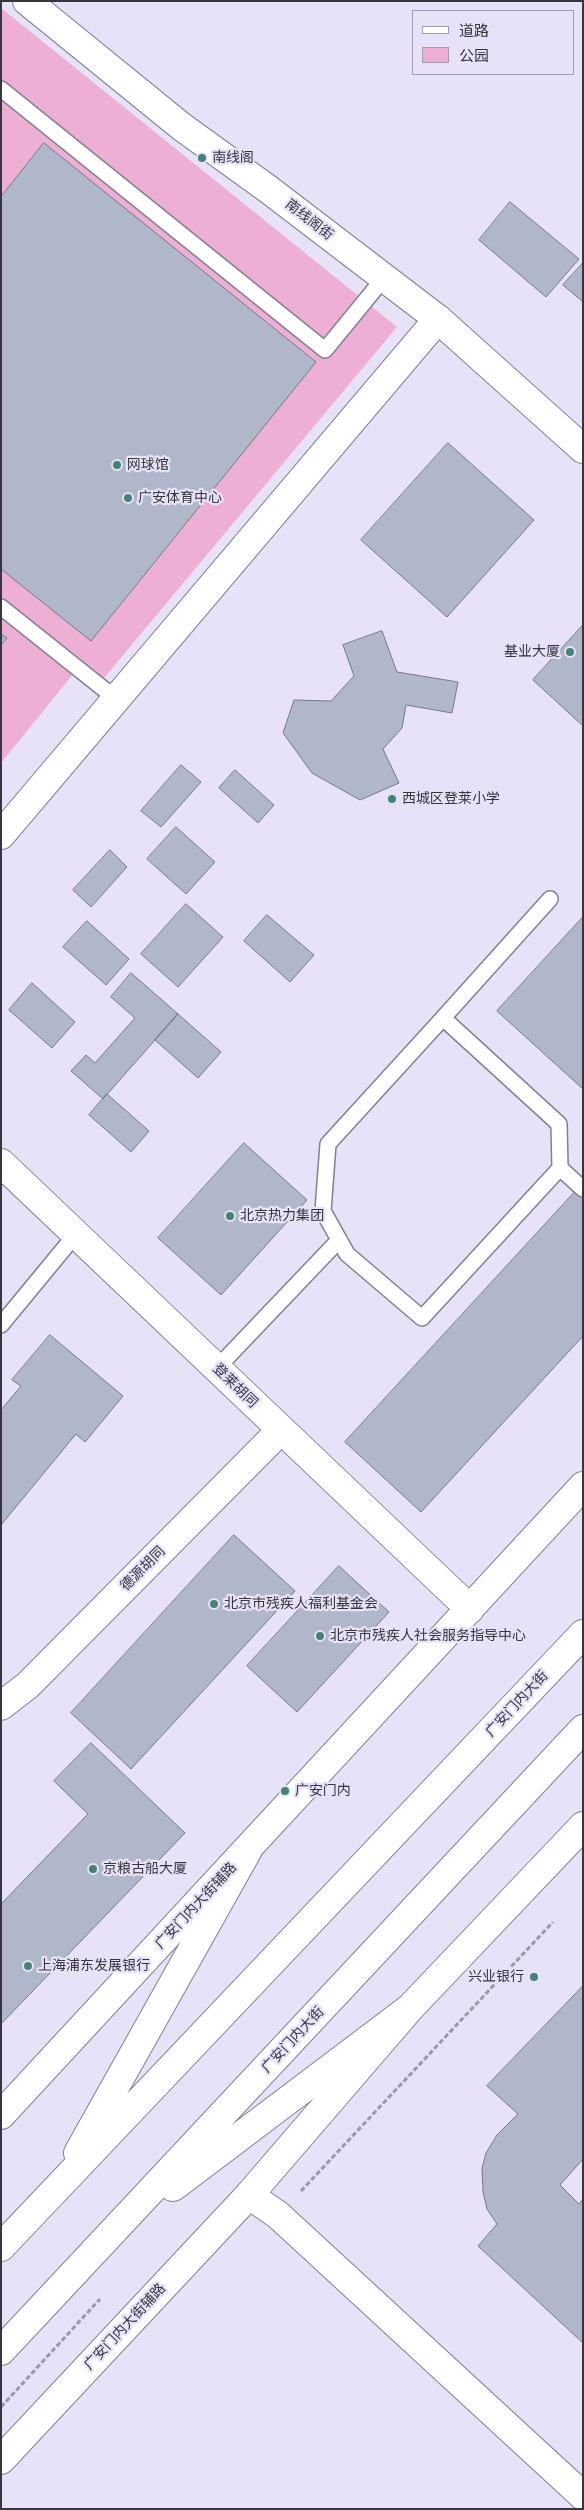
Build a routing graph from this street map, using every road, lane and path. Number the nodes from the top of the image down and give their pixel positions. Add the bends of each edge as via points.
1 (27, 1) edge
2 (1, 89) edge
3 (384, 278) junction
4 (438, 319) junction
5 (583, 449) edge
6 (1, 607) edge
7 (115, 698) junction
8 (1, 835) edge
9 (550, 899) dead end
10 (443, 1018) junction
11 (1, 1163) edge
12 (560, 1168) junction
13 (583, 1189) edge
14 (76, 1234) junction
15 (339, 1240) junction
16 (1, 1325) edge
17 (217, 1368) junction
18 (281, 1430) junction
19 (583, 1486) edge
20 (470, 1609) junction
21 (583, 1634) edge
22 (1, 1706) edge
23 (583, 1729) edge
24 (583, 1826) edge
25 (248, 1850) junction
26 (553, 1922) dead end
27 (410, 2008) junction
28 (1, 2115) edge
29 (368, 2120) dead end
30 (58, 2190) junction
31 (249, 2194) junction
32 (112, 2234) junction
33 (7, 2238) edge
34 (100, 2298) dead end
35 (1, 2351) edge
36 (1, 2407) edge
37 (1, 2460) edge
38 (583, 2496) edge

1 - 3 street, 南线阁街 via 182,127
2 - 3 lane via 325,350
3 - 4 street, 南线阁街
4 - 5 street, 南线阁街
4 - 7 street
6 - 7 lane
7 - 8 street
9 - 10 lane
10 - 12 lane via 559,1124
10 - 15 lane via 328,1144 323,1211
11 - 14 street, 登莱胡同
12 - 13 lane
12 - 15 lane via 422,1318 347,1254
14 - 16 lane
14 - 17 street, 登莱胡同
15 - 17 lane
17 - 18 street, 登莱胡同
18 - 20 street, 登莱胡同
18 - 22 street, 德源胡同 via 28,1685
19 - 20 street
20 - 25 street
21 - 30 street, 广安门内大街
23 - 32 street, 广安门内大街
24 - 27 street
25 - 28 street, 广安门内大街辅路
25 - 30 street
26 - 29 path
27 - 31 street
27 - 32 street
30 - 33 street, 广安门内大街
31 - 37 street, 广安门内大街辅路
31 - 38 street via 278,2215
32 - 35 street, 广安门内大街
34 - 36 path

